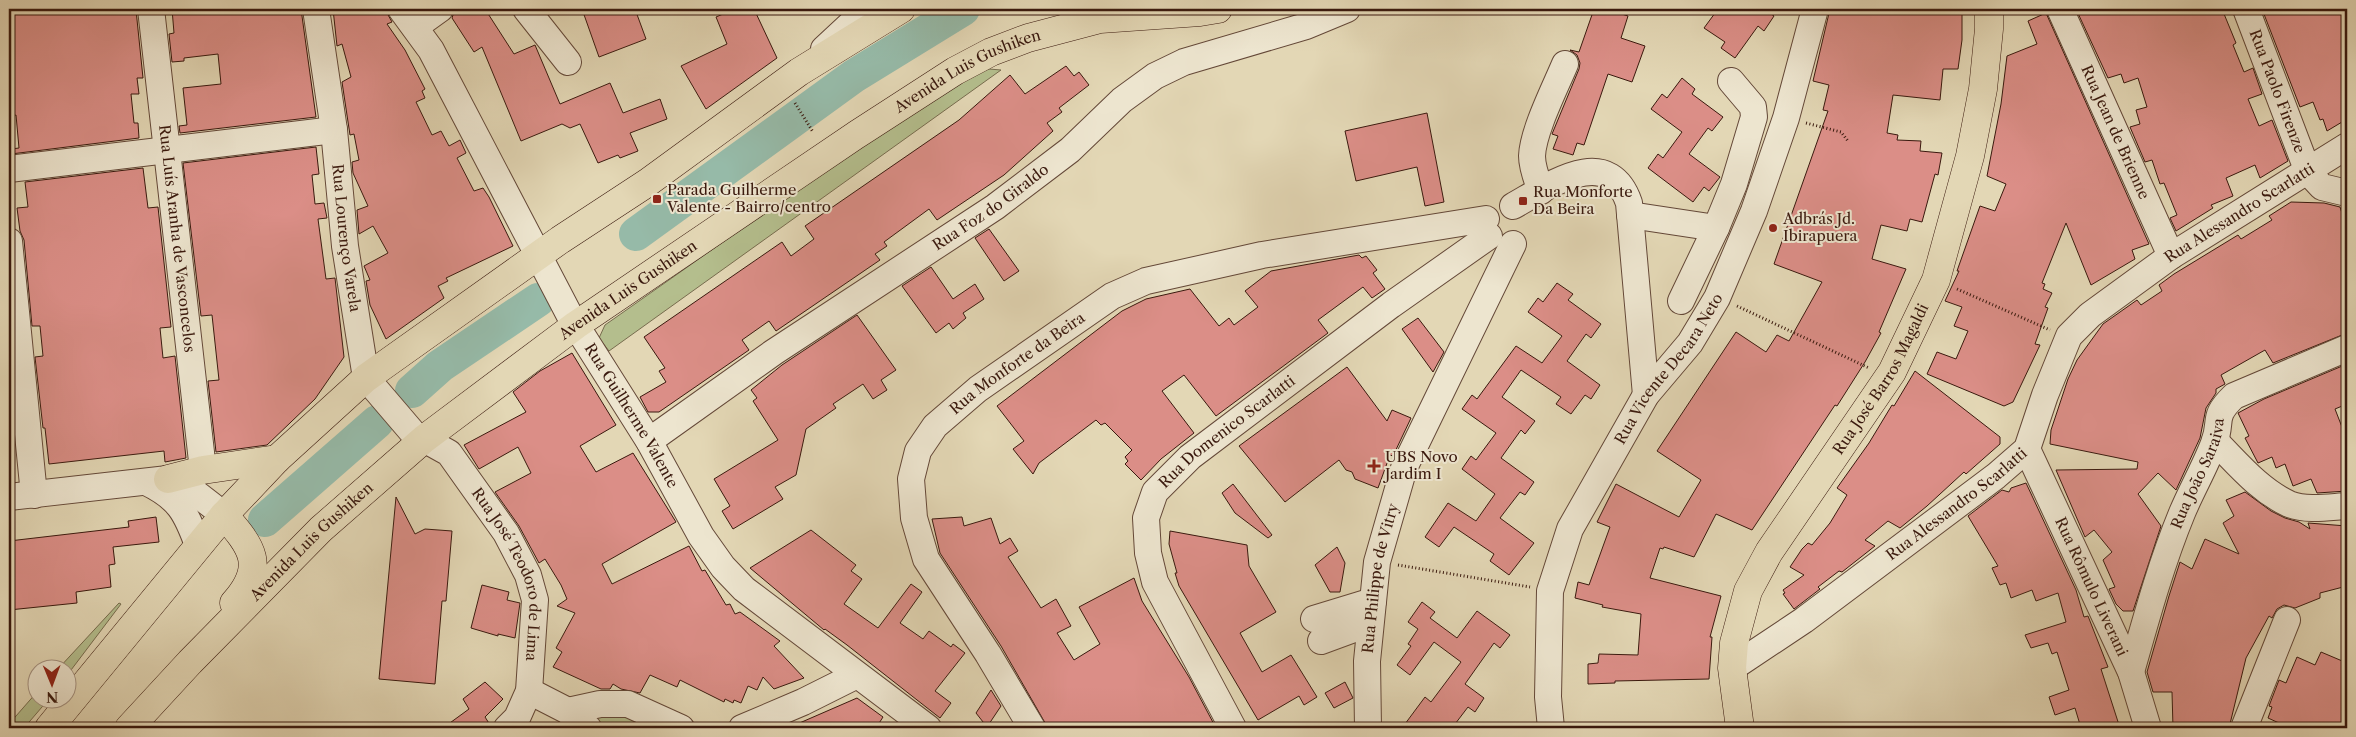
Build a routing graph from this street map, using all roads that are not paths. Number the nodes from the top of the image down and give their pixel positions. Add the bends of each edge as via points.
1 (151, 9) edge
2 (440, 9) edge
3 (526, 9) edge
4 (867, 9) edge
5 (901, 9) edge
6 (1218, 9) edge
7 (1347, 9) edge
8 (1815, 9) edge
9 (1989, 9) edge
10 (2060, 9) edge
11 (2246, 9) edge
12 (317, 10) edge
13 (408, 18) edge
14 (568, 62) dead end
15 (1565, 64) dead end
16 (799, 72) junction
17 (1731, 81) dead end
18 (334, 130) junction
19 (2347, 146) edge
20 (167, 150) junction
21 (9, 169) edge
22 (2308, 172) junction
23 (1565, 177) junction
24 (1541, 191) junction
25 (2347, 193) edge
26 (1519, 212) junction
27 (1630, 215) junction
28 (1716, 228) junction
29 (1492, 231) junction
30 (9, 241) edge
31 (538, 256) junction
32 (2171, 256) junction
33 (1681, 301) dead end
34 (576, 325) junction
35 (2347, 348) edge
36 (366, 378) junction
37 (1646, 395) junction
38 (424, 439) junction
39 (649, 441) junction
40 (2215, 441) junction
41 (2027, 449) junction
42 (277, 459) junction
43 (203, 470) junction
44 (157, 480) junction
45 (34, 495) junction
46 (9, 497) edge
47 (2347, 506) edge
48 (224, 515) junction
49 (198, 545) junction
50 (1372, 612) junction
51 (2287, 620) dead end
52 (1318, 630) dead end
53 (190, 662) junction
54 (1732, 668) junction
55 (2131, 672) junction
56 (857, 675) junction
57 (530, 690) junction
58 (568, 711) junction
59 (49, 728) edge
60 (129, 728) edge
61 (507, 728) edge
62 (588, 728) edge
63 (680, 728) edge
64 (742, 728) edge
65 (928, 728) edge
66 (1032, 728) edge
67 (1233, 728) edge
68 (1368, 728) edge
69 (1551, 728) edge
70 (1740, 728) edge
71 (2148, 728) edge
72 (2244, 728) edge

1 - 20 street, Rua Luís Aranha de Vasconcelos
2 - 13 street
3 - 14 street
4 - 16 street
5 - 16 main road
6 - 34 main road, Avenida Luis Gushiken via 1100,19 991,52 955,71 856,135
7 - 39 street, Rua Foz do Giraldo via 1306,26 1184,62 1155,76 1122,100 1070,150 996,207 774,352
8 - 37 street, Rua Vicente Decara Neto via 1786,118 1754,211 1717,298 1690,343
9 - 54 main road, Rua José Barros Magaldi via 1983,89 1970,156 1936,280 1892,372 1770,552 1748,592 1734,644
10 - 32 street, Rua Jean de Brienne
11 - 22 street, Rua Paolo Firenze
12 - 18 street, Rua Lourenço Varela
13 - 31 street, Rua Guilherme Valente via 432,50
15 - 24 street via 1534,141 1533,169
16 - 31 main road via 636,191
17 - 28 street via 1753,107 1754,116 1734,184
18 - 20 street
18 - 36 street, Rua Lourenço Varela via 345,246
19 - 22 street, Rua Alessandro Scarlatti
20 - 21 street
20 - 43 street, Rua Luís Aranha de Vasconcelos
22 - 25 street via 2322,186
22 - 32 street, Rua Alessandro Scarlatti
23 - 24 street
23 - 26 street
23 - 27 street via 1598,172 1614,179 1624,188 1630,203
24 - 26 street
26 - 29 street via 1502,205 1492,209
26 - 29 street via 1526,229 1521,238
27 - 28 street
27 - 37 street
28 - 33 street
29 - 50 street, Rua Philippe de Vitry via 1404,468 1377,562
29 - 66 street, Rua Monforte da Beira via 1430,228 1262,255 1146,281 1112,296 978,388 935,426 918,451 911,479 914,518 926,559
29 - 67 street, Rua Domenico Scarlatti via 1190,457 1155,492 1146,518 1148,553 1155,582
30 - 45 street
31 - 34 street, Rua Guilherme Valente
31 - 36 main road
32 - 41 street, Rua Alessandro Scarlatti via 2090,315 2069,336
34 - 38 main road, Avenida Luis Gushiken
34 - 39 street, Rua Guilherme Valente
35 - 40 street, Rua João Saraiva via 2234,396 2223,406 2217,419
36 - 38 street via 413,433
36 - 42 main road
37 - 69 street, Rua Vicente Decara Neto via 1570,528 1550,590 1548,697
38 - 53 main road, Avenida Luis Gushiken via 321,529
38 - 57 street, Rua José Teodoro de Lima via 449,453 506,533 528,575 535,600
39 - 56 street, Rua Guilherme Valente via 723,567 744,589
40 - 47 street via 2257,483 2290,504 2314,508
40 - 55 street, Rua João Saraiva via 2182,512 2162,566
41 - 54 street, Rua Alessandro Scarlatti via 1996,476 1804,620
41 - 55 street, Rua Rômulo Liverani
42 - 43 main road
42 - 48 main road
43 - 44 main road
44 - 45 street
44 - 48 street via 184,484
44 - 49 street via 187,515
45 - 46 street
48 - 49 main road
48 - 53 main road via 249,545 254,568 240,596 200,643
49 - 59 main road
50 - 52 street
50 - 68 street, Rua Philippe de Vitry via 1366,661
51 - 72 street
53 - 60 main road, Avenida Luis Gushiken
54 - 70 main road, Rua José Barros Magaldi
55 - 71 street, Rua Rômulo Liverani
56 - 64 street
56 - 65 street, Rua Guilherme Valente
57 - 58 street
57 - 61 street, Rua José Teodoro de Lima via 517,718
58 - 62 street
58 - 63 street via 600,704 628,704

